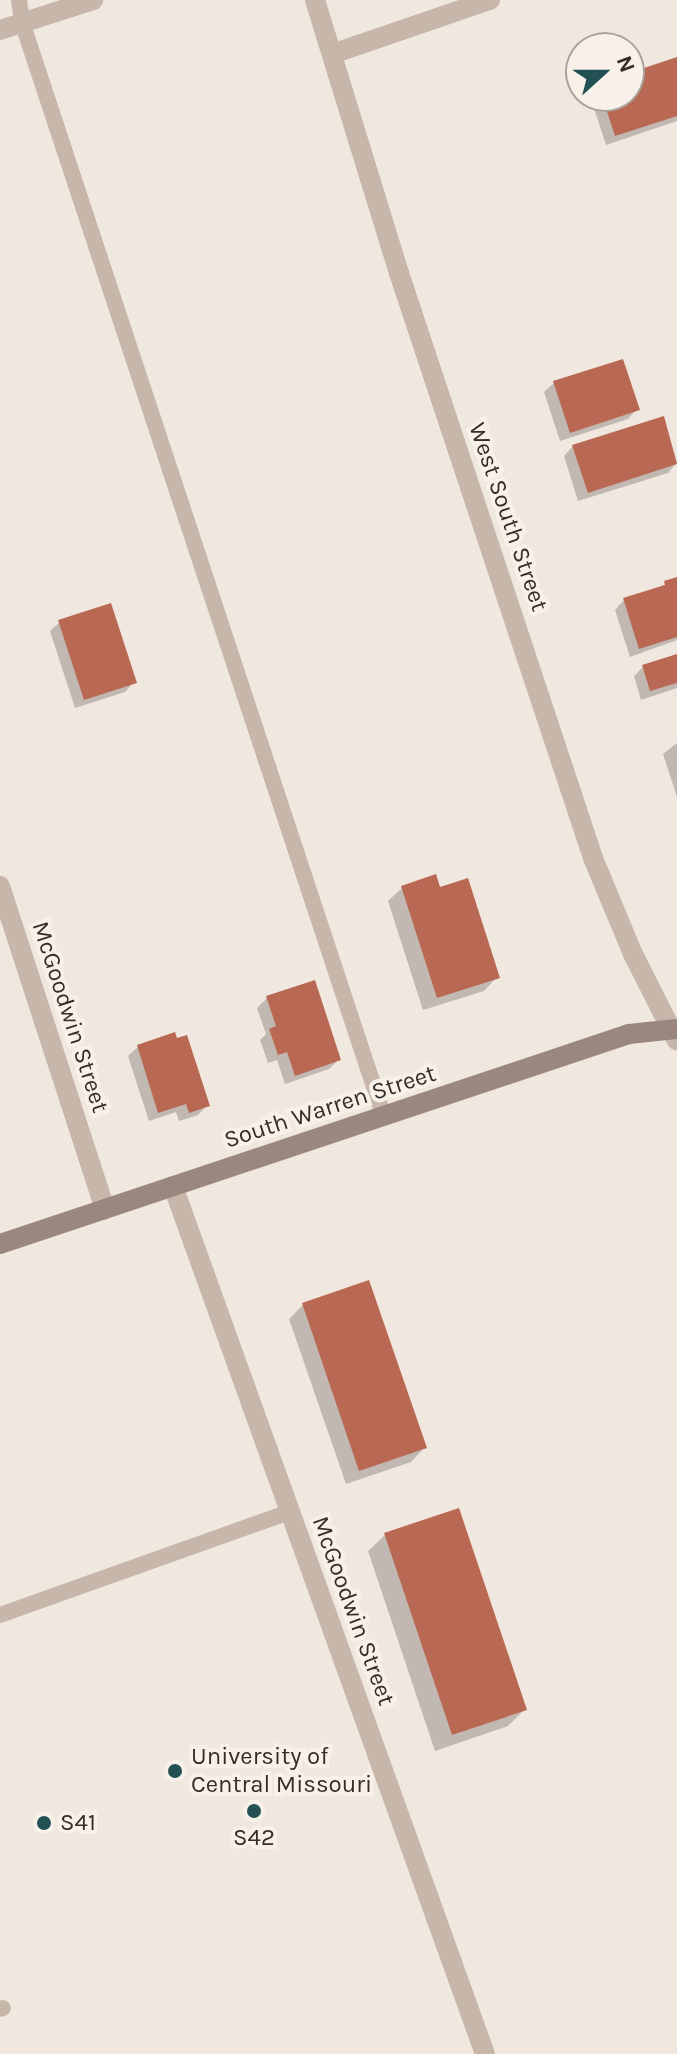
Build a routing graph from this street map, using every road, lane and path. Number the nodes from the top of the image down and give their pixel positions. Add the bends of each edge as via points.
1 (19, 0) edge
2 (93, 0) edge
3 (315, 0) edge
4 (490, 0) edge
5 (22, 22) junction
6 (0, 30) edge
7 (332, 54) junction
8 (0, 886) edge
9 (675, 1033) edge
10 (384, 1117) junction
11 (173, 1186) junction
12 (105, 1209) junction
13 (0, 1244) edge
14 (289, 1512) junction
15 (0, 1615) edge
16 (485, 2054) edge

1 - 5 lane
2 - 5 street
3 - 7 street, West South Street
4 - 7 street
5 - 6 street
5 - 10 lane
7 - 9 street, West South Street via 593,858 633,954
8 - 12 street, McGoodwin Street
9 - 10 street, South Warren Street via 629,1034
10 - 11 street, South Warren Street
11 - 12 street, South Warren Street
11 - 14 street, McGoodwin Street
12 - 13 street, South Warren Street
14 - 15 lane
14 - 16 street, McGoodwin Street

